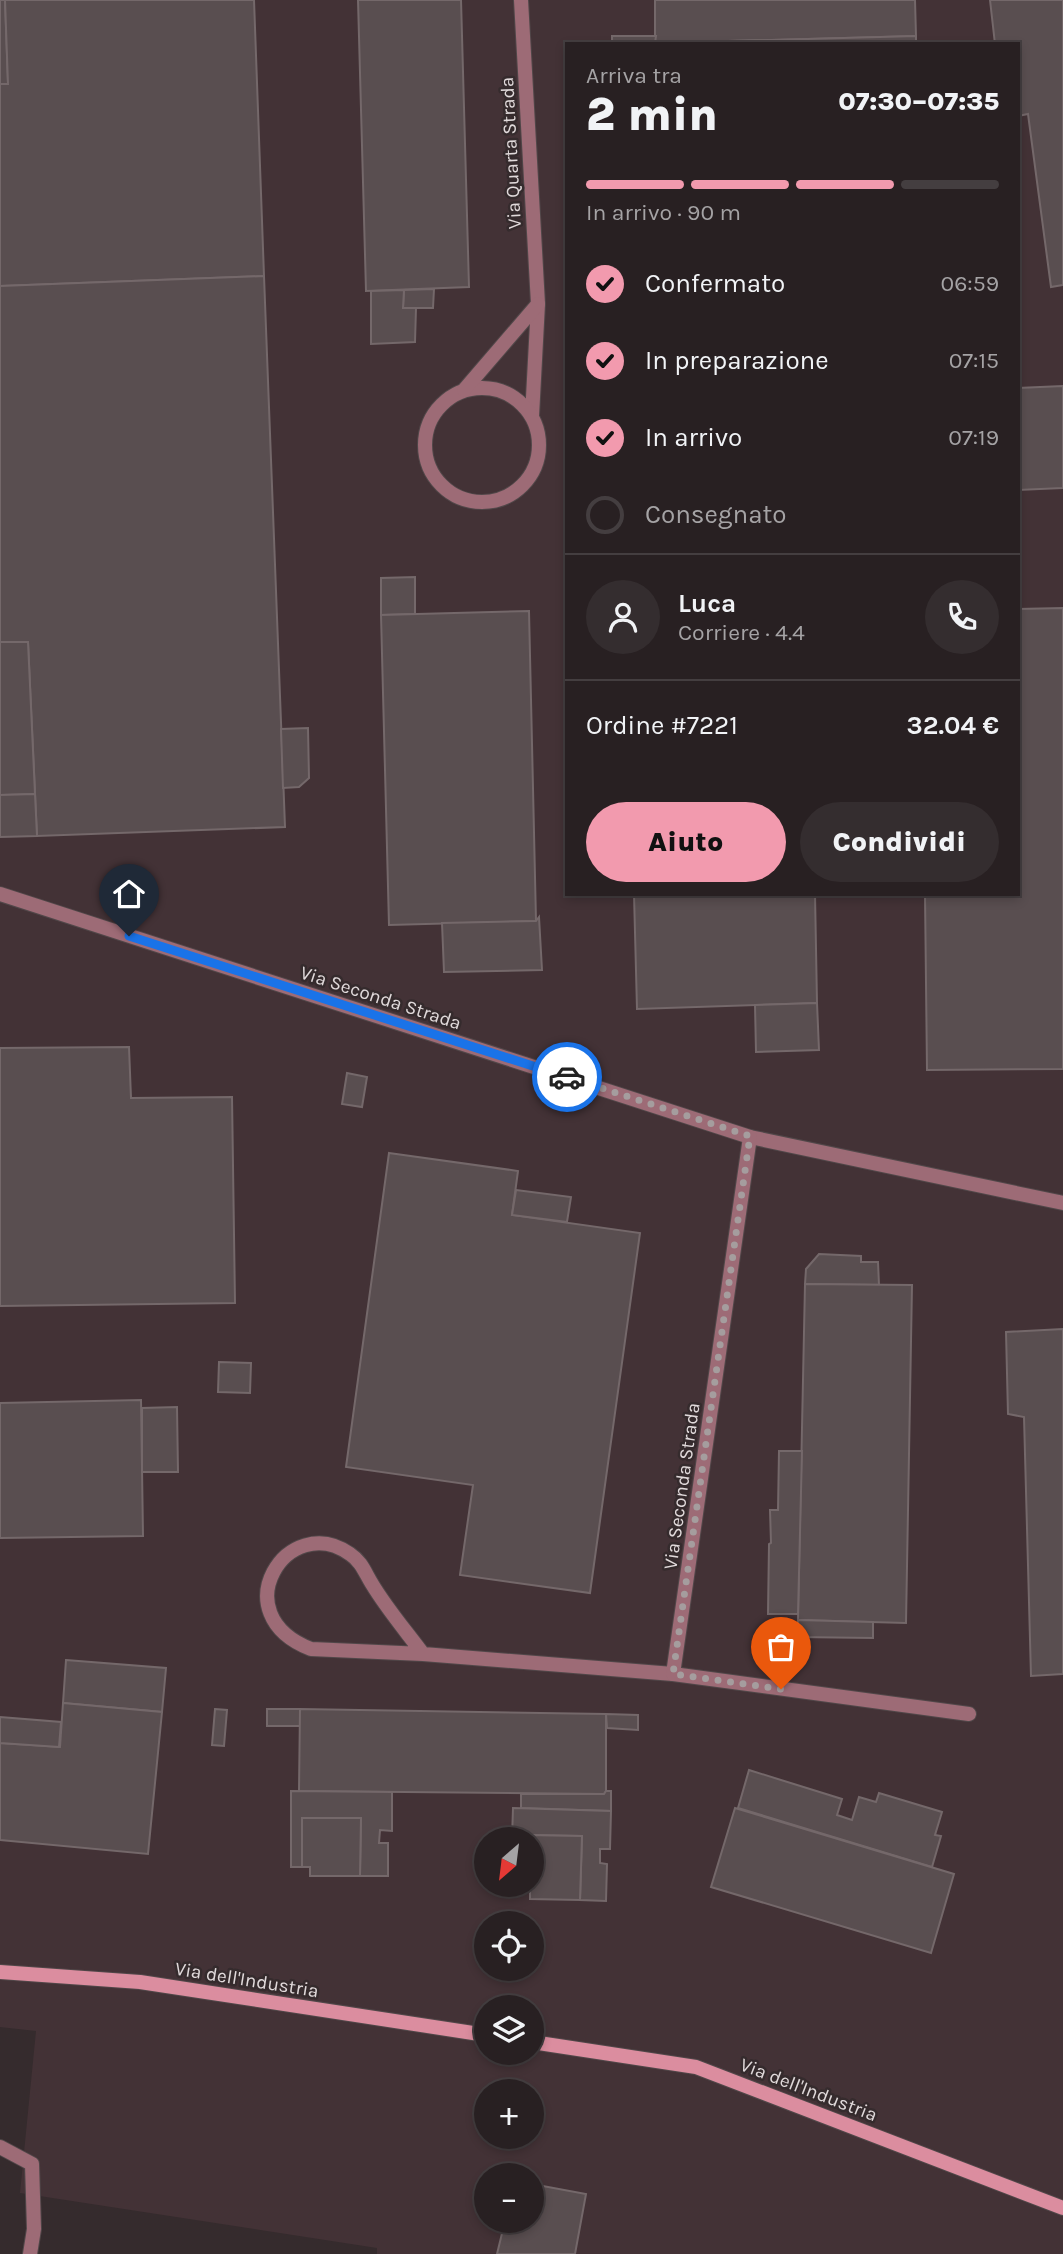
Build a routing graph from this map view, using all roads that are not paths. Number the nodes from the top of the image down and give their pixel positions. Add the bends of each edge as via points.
1 (521, 0) edge
2 (538, 304) junction
3 (464, 390) junction
4 (532, 416) junction
5 (0, 894) edge
6 (750, 1136) junction
7 (1063, 1203) edge
8 (423, 1654) junction
9 (673, 1674) junction
10 (969, 1714) dead end
11 (0, 1972) edge
12 (474, 2033) edge
13 (544, 2044) edge
14 (0, 2147) edge
15 (1063, 2208) edge
16 (30, 2254) edge

1 - 2 street, Via Quarta Strada
2 - 3 street, Via Quarta Strada
2 - 4 street, Via Quarta Strada
3 - 4 street via 484,387 503,391
3 - 4 street, Via Quarta Strada via 447,398 433,413 425,432 430,470 457,496 474,502 492,501 524,484 539,451
5 - 6 street, Via Seconda Strada
6 - 7 street, Via Seconda Strada
6 - 9 street, Via Seconda Strada
8 - 8 street via 364,1568 339,1547 322,1544 290,1552 269,1580 270,1615 294,1642 311,1648
8 - 9 street
9 - 10 street
11 - 12 main road, Via dell'Industria via 140,1982
13 - 15 main road, Via dell'Industria via 696,2067
14 - 16 street via 32,2164

